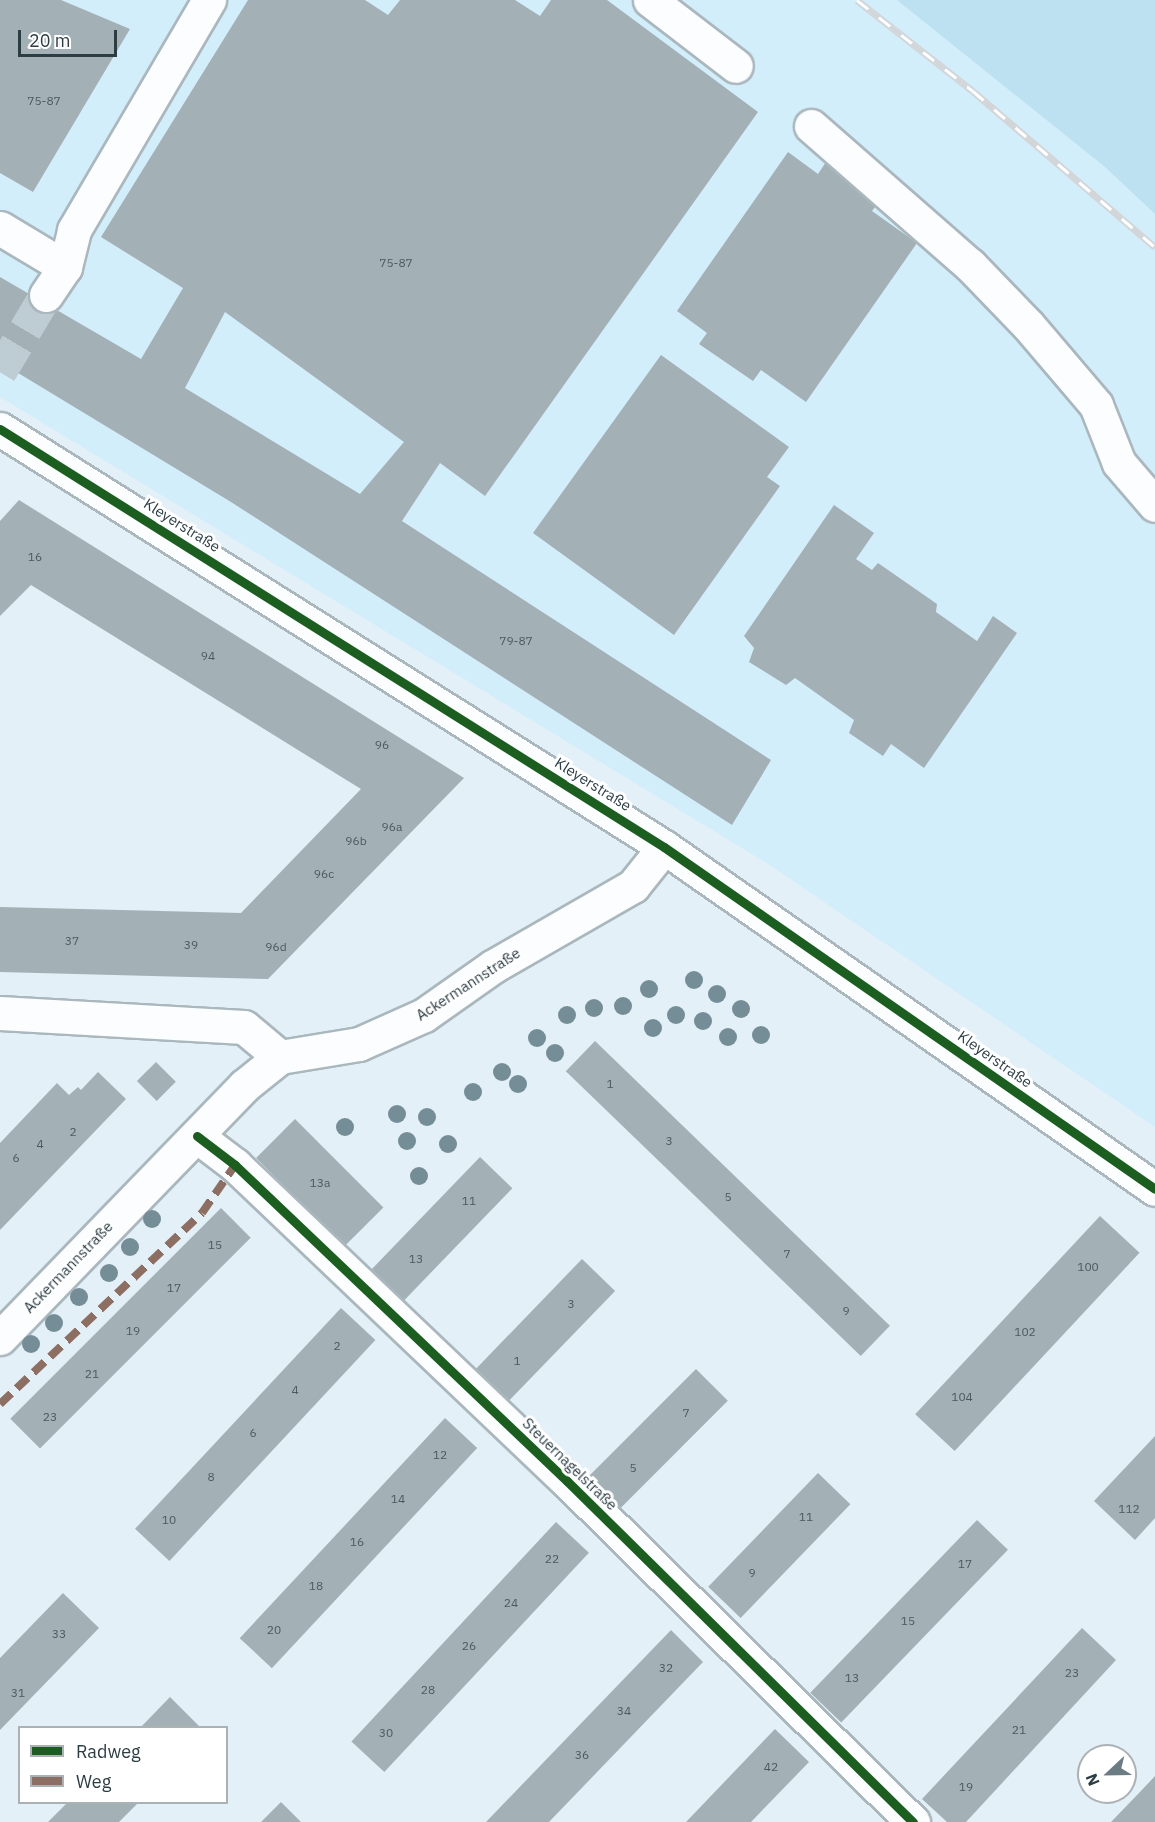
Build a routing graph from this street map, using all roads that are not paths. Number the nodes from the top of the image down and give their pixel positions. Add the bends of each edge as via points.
1 (209, 0) edge
2 (650, 0) edge
3 (736, 66) dead end
4 (811, 126) dead end
5 (0, 228) edge
6 (65, 267) junction
7 (46, 295) tunnel mouth
8 (0, 429) edge
9 (1155, 505) edge
10 (664, 847) junction
11 (0, 1013) edge
12 (280, 1056) junction
13 (197, 1136) junction
14 (1155, 1189) edge
15 (0, 1338) edge
16 (913, 1822) edge

1 - 6 street via 74,230
2 - 3 street
4 - 9 street via 970,265 1028,325 1096,405 1119,463
5 - 6 street
6 - 7 street
8 - 10 street, Kleyerstraße
10 - 12 street, Ackermannstraße via 633,886 492,967 424,1015 359,1044
10 - 14 street, Kleyerstraße
11 - 12 street via 244,1027
12 - 13 street, Ackermannstraße via 244,1086
13 - 15 street, Ackermannstraße
13 - 16 street, Steuernagelstraße via 235,1165 567,1481

